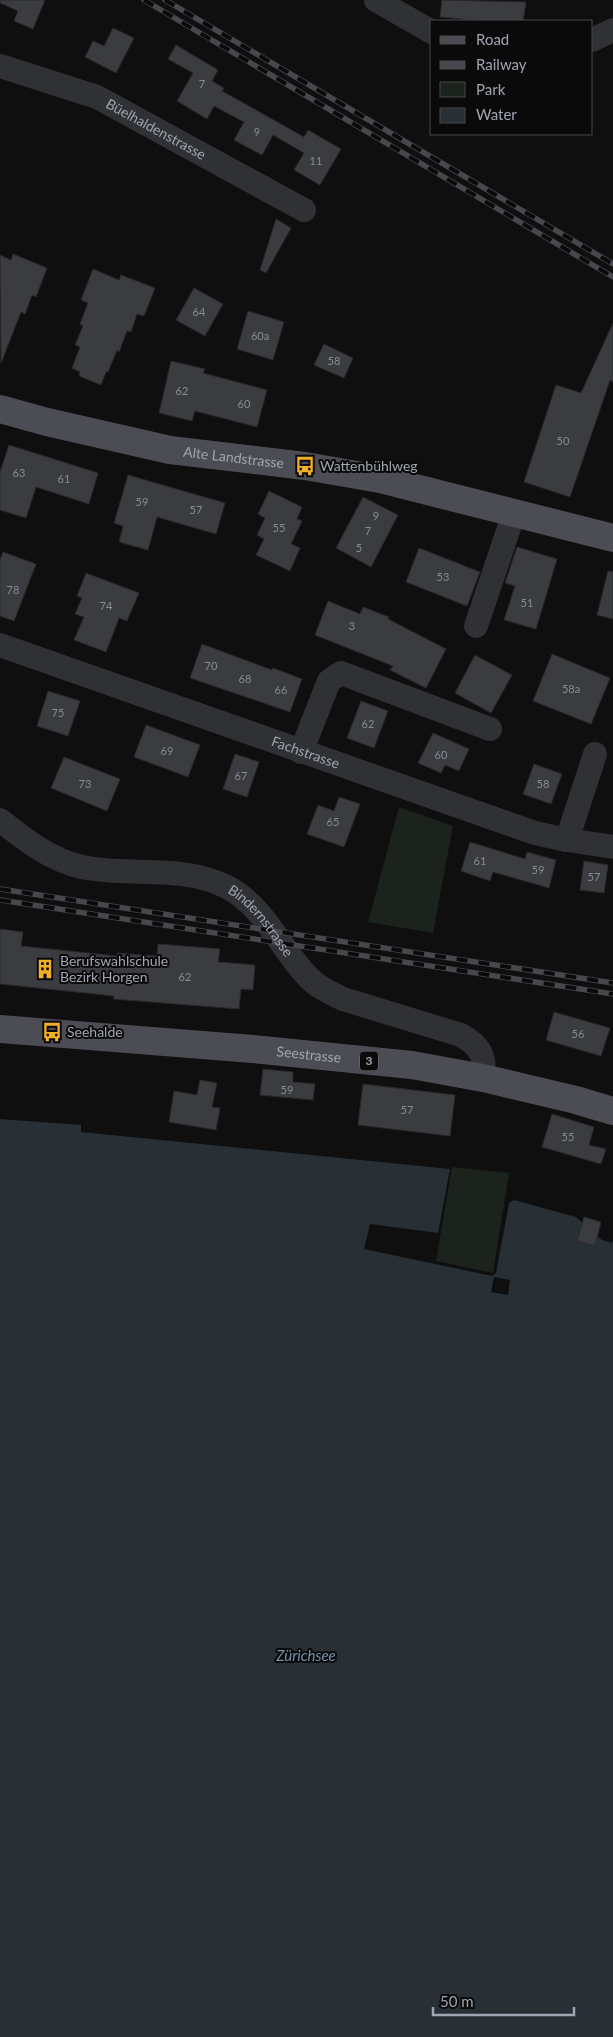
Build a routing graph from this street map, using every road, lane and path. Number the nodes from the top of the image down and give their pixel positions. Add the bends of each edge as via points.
1 (376, 0) edge
2 (613, 30) edge
3 (430, 31) edge
4 (593, 40) edge
5 (0, 66) edge
6 (304, 210) dead end
7 (0, 409) edge
8 (514, 513) junction
9 (613, 538) edge
10 (476, 626) dead end
11 (0, 645) edge
12 (490, 729) dead end
13 (301, 752) junction
14 (595, 754) dead end
15 (0, 820) edge
16 (567, 840) junction
17 (613, 847) edge
18 (0, 1029) edge
19 (483, 1078) junction
20 (613, 1111) edge

1 - 3 street
2 - 4 street
5 - 6 street, Büelhaldenstrasse via 97,97
7 - 8 main road, Alte Landstrasse via 170,450 306,466 380,479
8 - 9 main road, Alte Landstrasse
8 - 10 street
11 - 13 street, Fachstrasse
12 - 13 street via 341,673 329,681
13 - 16 street, Fachstrasse via 534,833
14 - 16 street
15 - 19 street, Bindernstrasse via 41,851 80,866 189,874 228,888 247,900 266,920 308,978 343,999 461,1035 474,1042 483,1057
16 - 17 street, Fachstrasse
18 - 19 main road, Seestrasse / 3 via 263,1050 412,1066
19 - 20 main road, Seestrasse / 3

